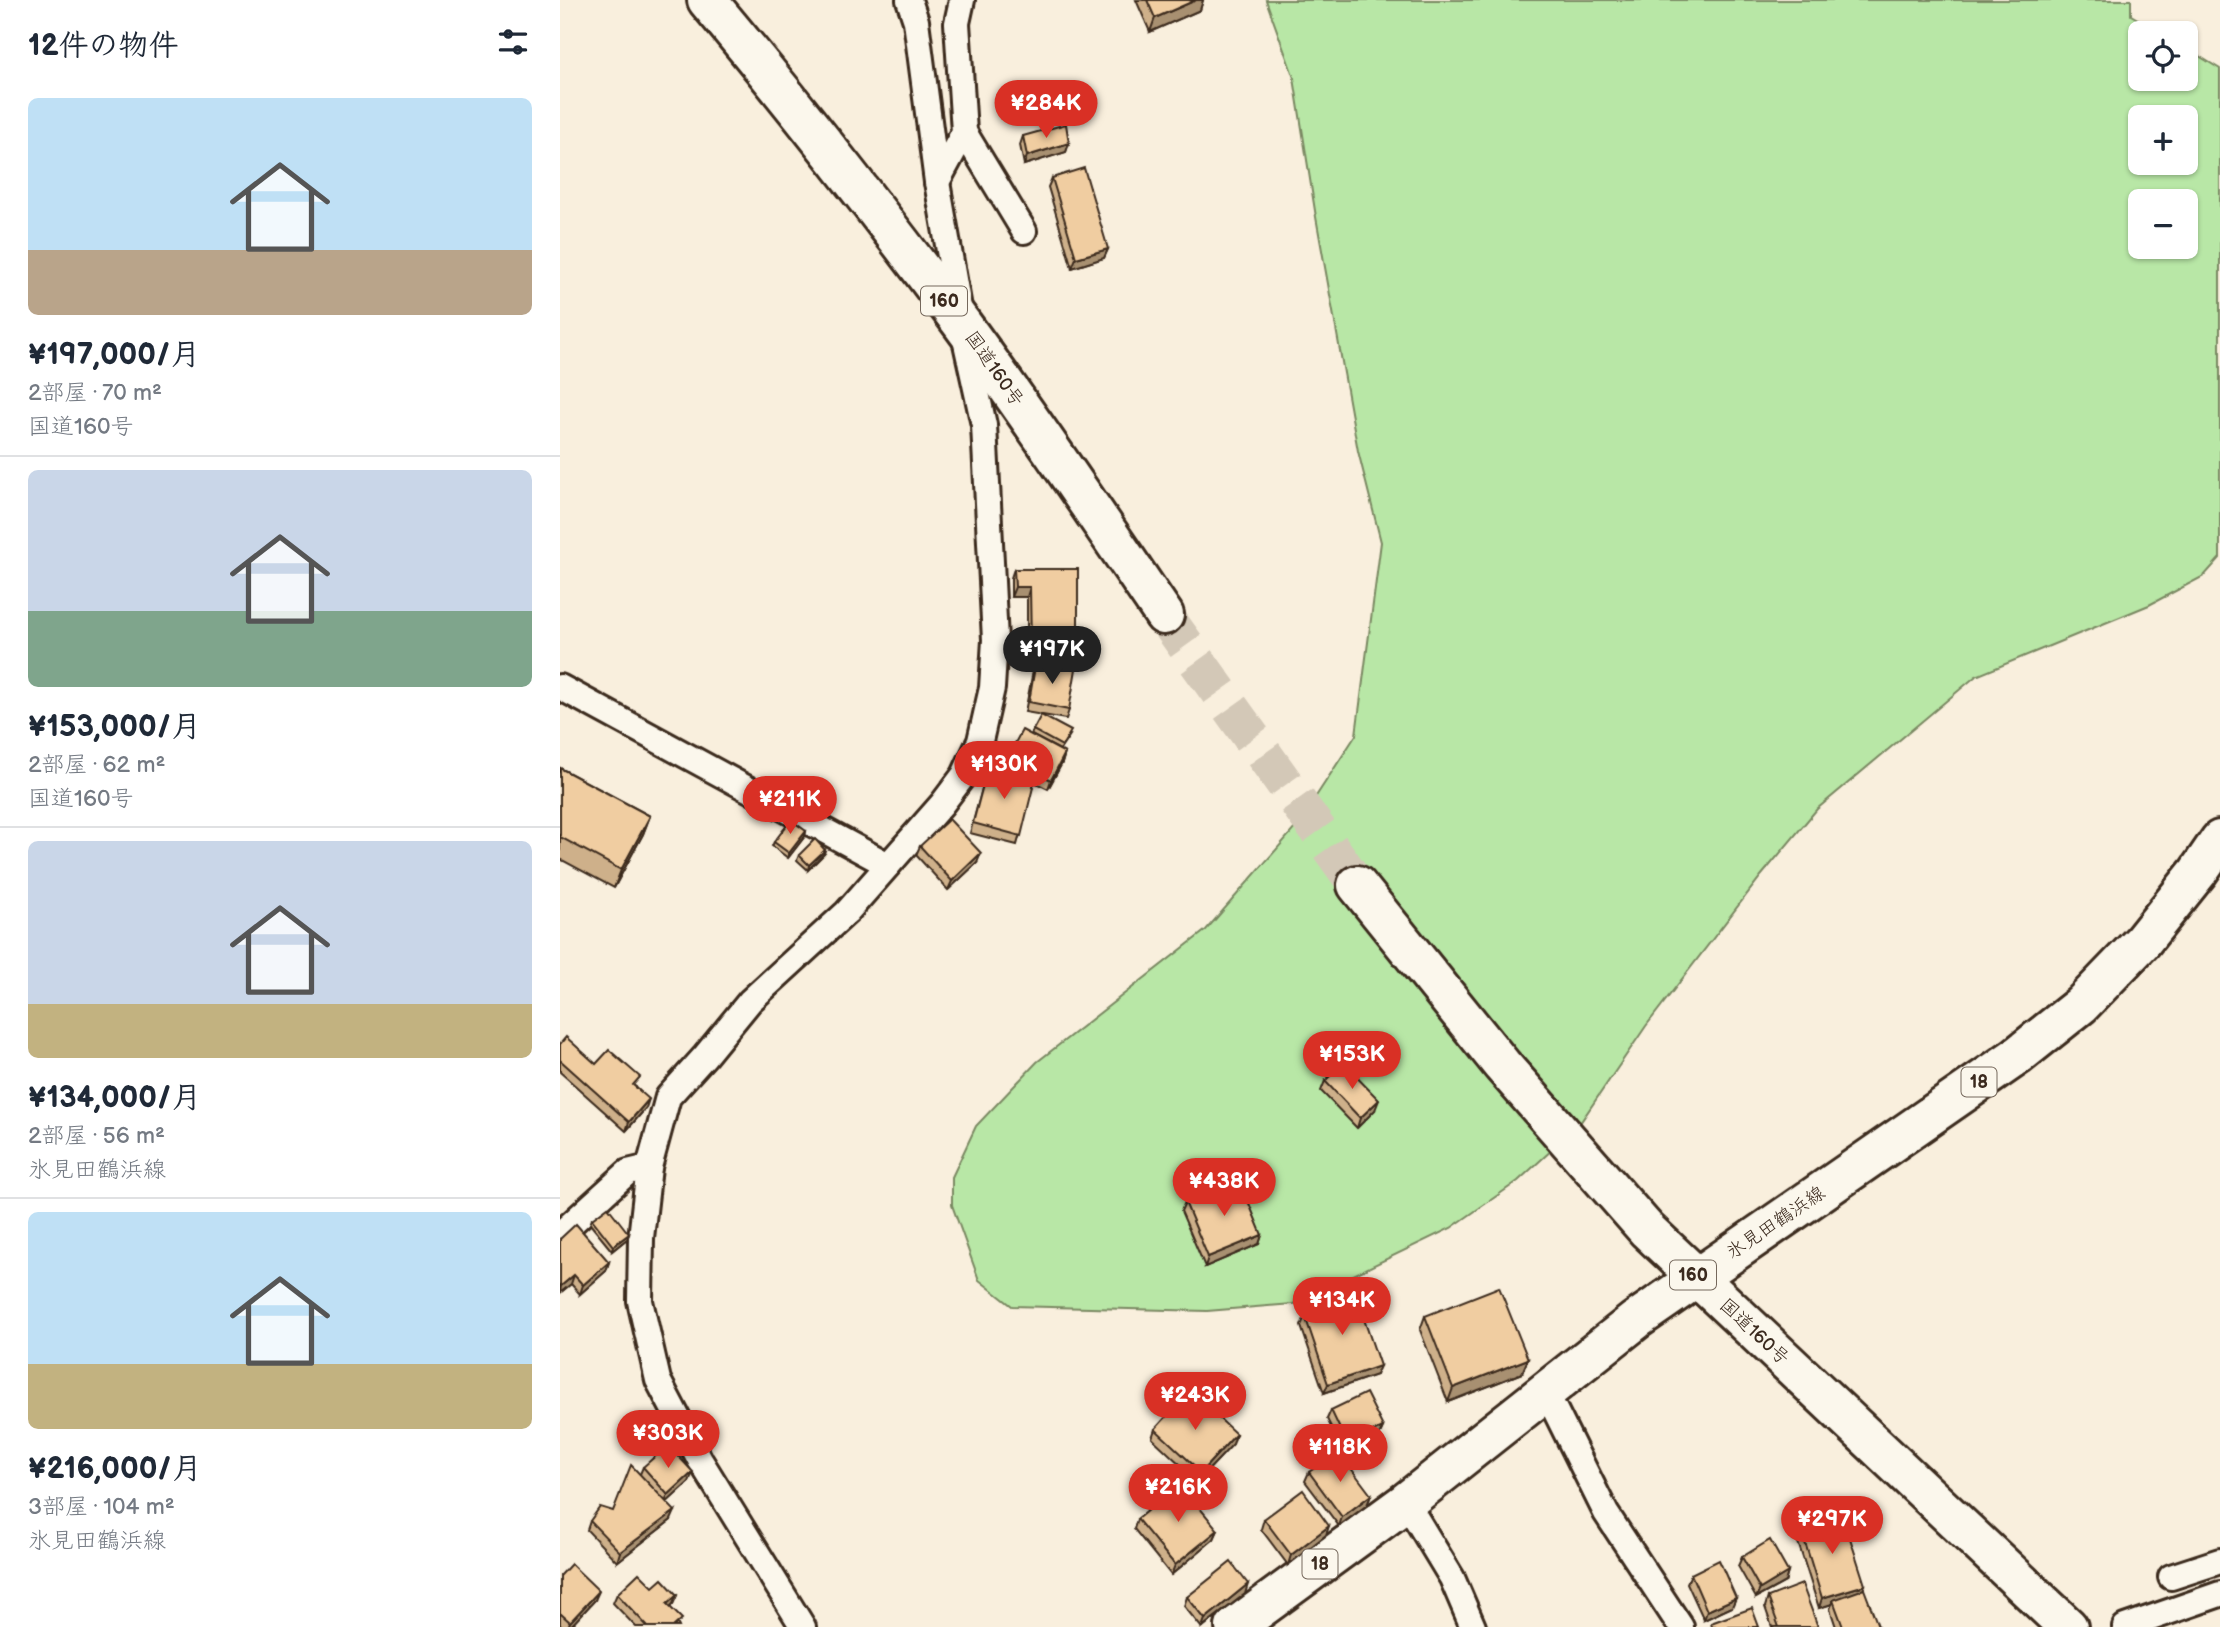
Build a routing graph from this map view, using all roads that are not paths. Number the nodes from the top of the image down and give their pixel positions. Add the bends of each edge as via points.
1 (707, 0) edge
2 (909, 0) edge
3 (962, 0) edge
4 (964, 132) junction
5 (937, 182) junction
6 (1024, 231) dead end
7 (962, 325) junction
8 (1164, 615) tunnel mouth
9 (560, 687) edge
10 (2220, 840) edge
11 (888, 866) junction
12 (1357, 885) tunnel mouth
13 (649, 1167) junction
14 (560, 1234) edge
15 (1695, 1278) junction
16 (1546, 1392) junction
17 (1405, 1502) junction
18 (2220, 1561) edge
19 (2171, 1577) dead end
20 (2220, 1594) edge
21 (803, 1627) edge
22 (1235, 1627) edge
23 (1473, 1627) edge
24 (1681, 1627) edge
25 (2068, 1627) edge
26 (2125, 1627) edge

1 - 7 main road, 国道160号 / 160
2 - 5 street via 916,21
3 - 4 street via 957,23
4 - 5 street
4 - 6 street
5 - 7 street
7 - 8 main road, 国道160号 / 160
7 - 11 street via 984,425 995,640 992,688 980,741 964,775
9 - 11 street
10 - 15 main road, 氷見田鶴浜線 / 18 via 2142,942 2081,1005 2005,1065
11 - 13 street via 847,912 750,1001 668,1097
12 - 15 main road, 国道160号 / 160 via 1502,1065
13 - 14 street via 628,1172
13 - 21 street via 640,1301 658,1380 700,1460
15 - 16 main road, 氷見田鶴浜線 / 18
15 - 25 main road, 国道160号 / 160
16 - 17 main road, 氷見田鶴浜線 / 18
16 - 24 street via 1606,1513
17 - 22 main road, 氷見田鶴浜線 / 18
17 - 23 street via 1452,1578
18 - 19 street
20 - 26 street

